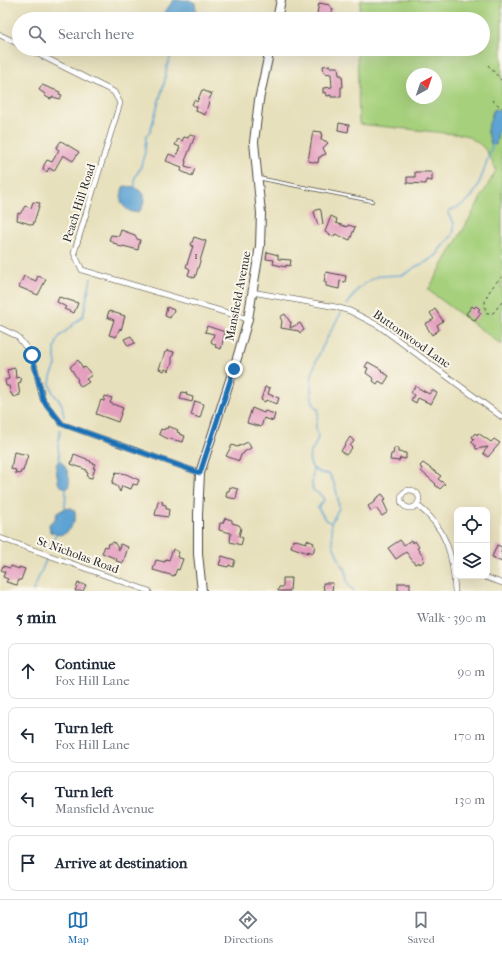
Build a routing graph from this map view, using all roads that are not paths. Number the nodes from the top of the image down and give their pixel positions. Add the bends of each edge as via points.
1 (281, 0) edge
2 (278, 12) edge
3 (0, 35) edge
4 (12, 41) edge
5 (42, 56) edge
6 (268, 56) edge
7 (258, 178) junction
8 (372, 201) dead end
9 (252, 292) junction
10 (248, 319) junction
11 (0, 328) edge
12 (502, 417) edge
13 (200, 473) junction
14 (417, 505) dead end
15 (0, 538) edge
16 (454, 566) edge
17 (455, 579) edge
18 (490, 579) edge
19 (502, 584) edge
20 (149, 591) edge
21 (202, 591) edge
22 (455, 591) edge

1 - 2 main road
3 - 4 street
5 - 10 street, Peach Hill Road via 114,92 120,103 74,253 82,270
6 - 7 main road, Mansfield Avenue via 259,100 254,142
7 - 8 lane
7 - 9 main road, Mansfield Avenue via 260,246
9 - 10 main road, Mansfield Avenue
9 - 12 street, Buttonwood Lane via 350,311 379,326
10 - 13 main road, Mansfield Avenue
11 - 13 street via 18,336 32,355 43,400 62,424
13 - 21 main road, Mansfield Avenue via 198,543
14 - 16 street via 438,527 448,545
15 - 20 street, St Nicholas Road
17 - 22 street
18 - 19 street

